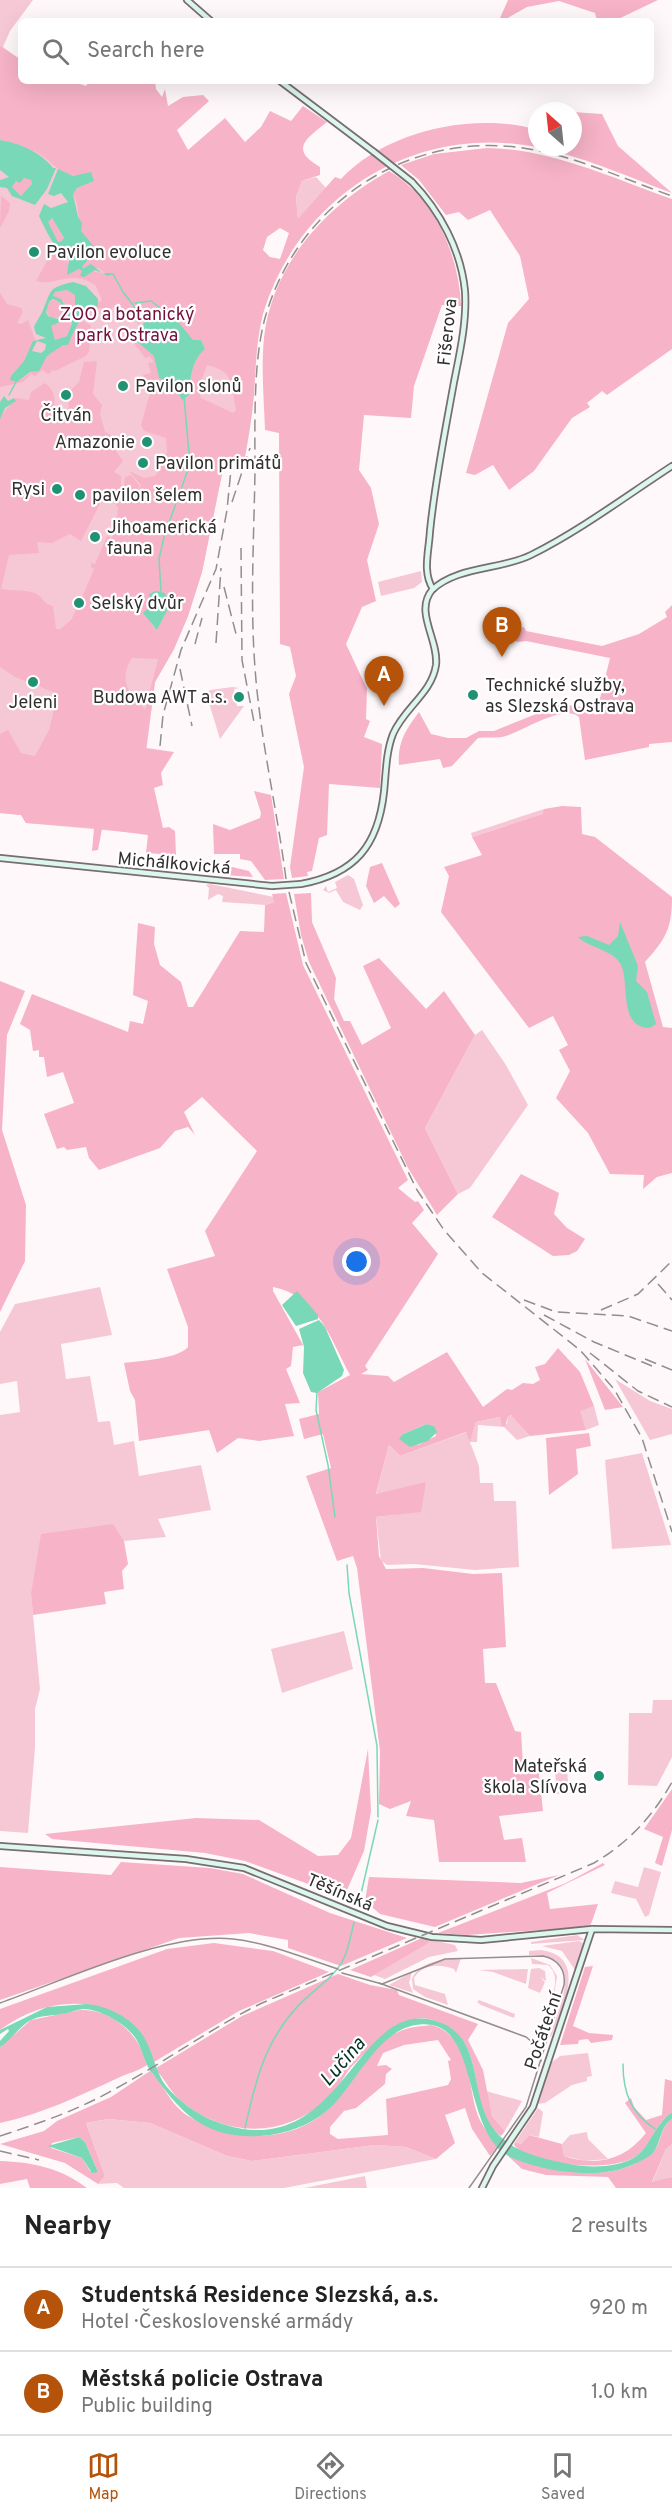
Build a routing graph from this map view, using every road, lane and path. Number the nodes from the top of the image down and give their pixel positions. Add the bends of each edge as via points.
1 (187, 0) edge
2 (208, 18) edge
3 (284, 84) edge
4 (672, 466) edge
5 (433, 589) junction
6 (0, 858) edge
7 (0, 1846) edge
8 (592, 1929) junction
9 (672, 1930) edge
10 (482, 2188) edge

1 - 2 street
3 - 5 street, Fišerova, bridge via 412,182 444,225 461,269 465,310 433,504 426,574
4 - 5 street via 531,555 455,577
5 - 6 street, Michálkovická, bridge via 425,609 436,654 434,673 400,720 392,738 380,815 373,835 359,858 344,870 325,879 272,886
7 - 8 street, Těšínská via 186,1859 244,1868 387,1926 432,1937 481,1940
8 - 9 street, Těšínská
8 - 10 street, Počáteční via 535,2102

